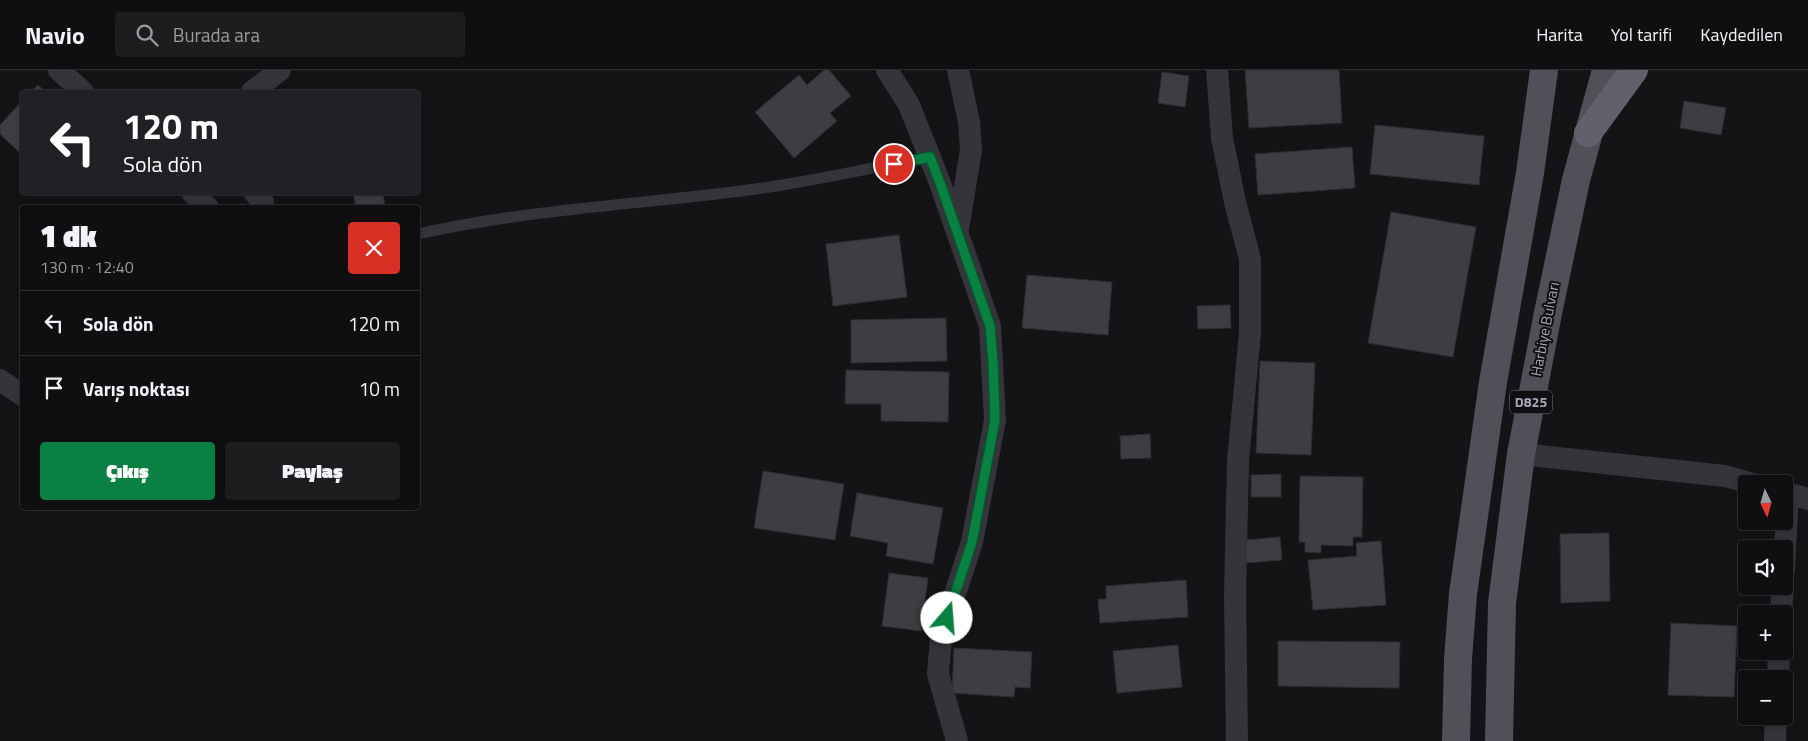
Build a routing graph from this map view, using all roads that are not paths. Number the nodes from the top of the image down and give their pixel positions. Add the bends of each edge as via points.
1 (59, 70) edge
2 (280, 70) edge
3 (887, 70) edge
4 (958, 70) edge
5 (1216, 70) edge
6 (1544, 70) edge
7 (1606, 70) edge
8 (1634, 70) edge
9 (81, 90) edge
10 (255, 90) edge
11 (1588, 133) junction
12 (930, 157) junction
13 (195, 195) edge
14 (205, 205) edge
15 (957, 232) junction
16 (420, 234) edge
17 (0, 380) edge
18 (20, 394) edge
19 (1521, 454) junction
20 (1738, 480) edge
21 (1775, 725) edge
22 (957, 741) edge
23 (1237, 741) edge
24 (1456, 741) edge
25 (1499, 741) edge
26 (1774, 741) edge

1 - 9 street
2 - 10 street
3 - 12 street via 908,105
4 - 15 street via 969,122 971,150
5 - 23 street via 1222,138 1250,259 1250,333 1237,480
6 - 24 main road, D825 via 1530,173 1493,382 1463,594
7 - 11 main road, Harbiye Bulvarı / D825
8 - 11 highway
11 - 19 main road, Harbiye Bulvarı / D825
12 - 15 street
12 - 16 lane via 770,187 559,212
13 - 14 street
15 - 22 street via 990,326 995,420 972,542 941,637 938,674
17 - 18 street
19 - 20 street
19 - 25 main road, Harbiye Bulvarı / D825 via 1502,603
21 - 26 street

